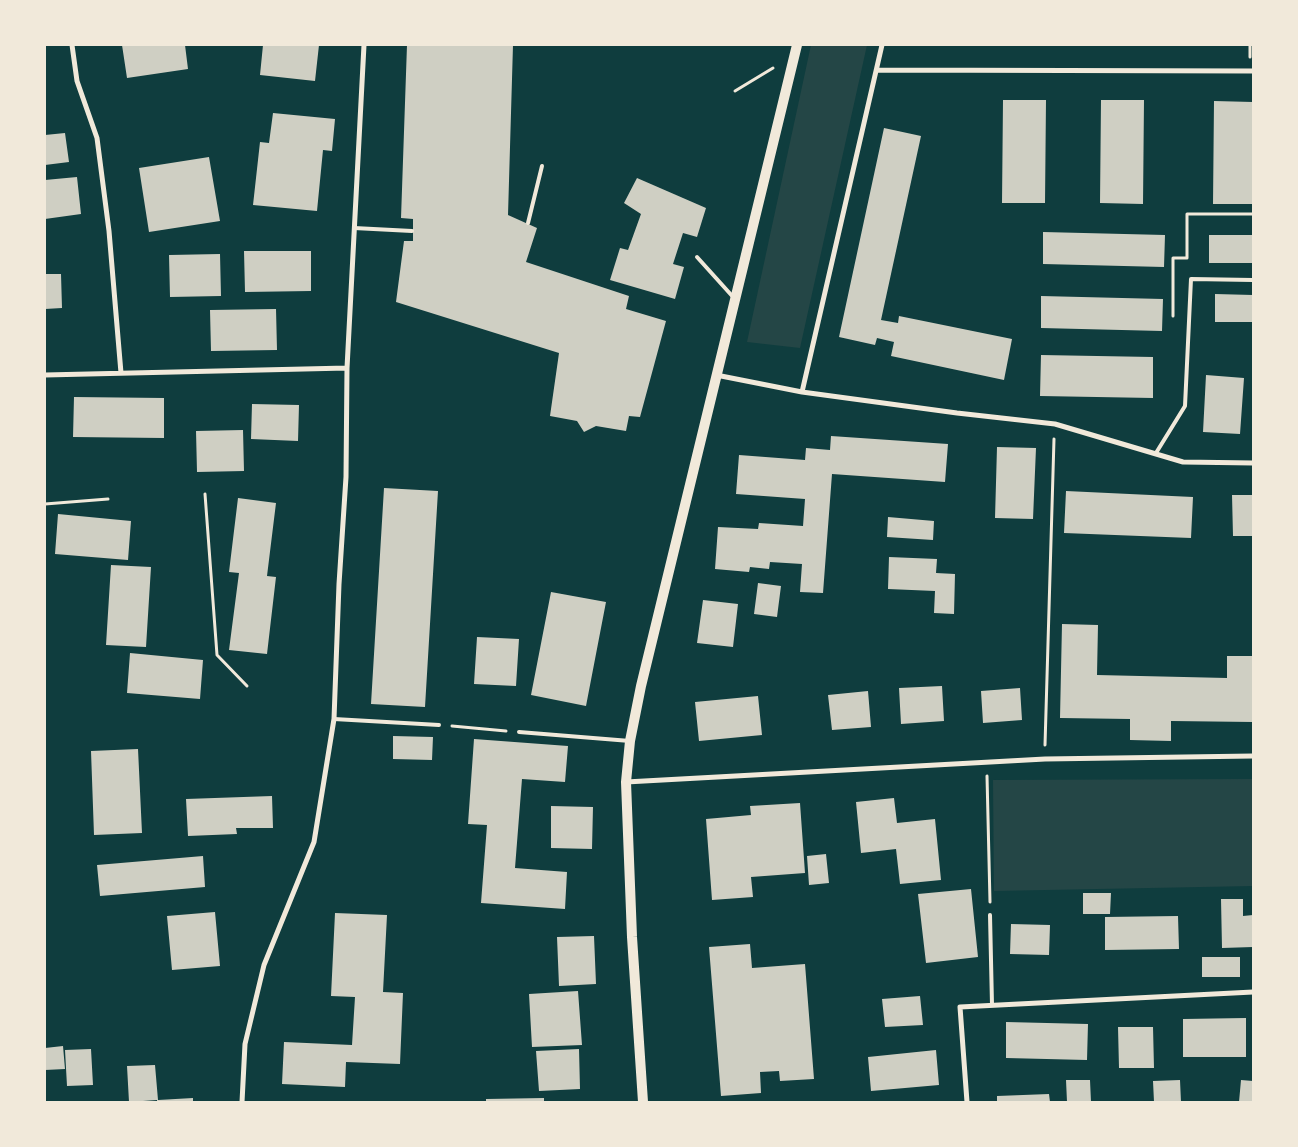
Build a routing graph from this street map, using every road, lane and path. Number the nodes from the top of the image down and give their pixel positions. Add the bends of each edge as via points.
1 (72, 45) edge
2 (364, 45) edge
3 (796, 45) edge
4 (882, 45) edge
5 (794, 56) junction
6 (877, 70) junction
7 (1253, 70) edge
8 (735, 91) dead end
9 (542, 166) dead end
10 (528, 223) dead end
11 (354, 228) junction
12 (412, 231) dead end
13 (697, 257) dead end
14 (1253, 280) edge
15 (734, 299) junction
16 (347, 368) junction
17 (121, 373) junction
18 (45, 375) edge
19 (716, 375) junction
20 (802, 392) junction
21 (1054, 424) junction
22 (1156, 453) junction
23 (1253, 463) edge
24 (205, 494) dead end
25 (108, 499) dead end
26 (45, 504) edge
27 (247, 686) dead end
28 (334, 719) junction
29 (439, 725) joint
30 (519, 732) joint
31 (630, 741) junction
32 (1253, 756) edge
33 (1045, 759) junction
34 (987, 761) junction
35 (626, 782) junction
36 (990, 915) joint
37 (1253, 992) edge
38 (992, 1005) junction
39 (242, 1102) edge
40 (643, 1102) edge
41 (967, 1102) edge

1 - 17 street via 77,81 97,138
2 - 11 street
3 - 5 main road
4 - 6 street
5 - 8 path
5 - 15 main road
6 - 7 street
6 - 20 street
9 - 10 lane
11 - 12 lane
11 - 16 street
13 - 15 lane
14 - 22 lane via 1191,279 1185,406
15 - 19 main road
16 - 17 street
16 - 28 street via 346,477
17 - 18 street
19 - 20 street
19 - 31 main road via 640,686
20 - 21 street
21 - 22 street
21 - 33 path
22 - 23 street via 1183,462
24 - 27 path via 217,655
25 - 26 path
28 - 29 lane
28 - 39 street via 314,842 264,966 249,1026
29 - 30 path
30 - 31 lane
31 - 35 main road
32 - 33 street
33 - 34 street
34 - 35 street
34 - 36 path
35 - 40 main road
36 - 38 lane
37 - 38 street
38 - 41 street via 960,1007

